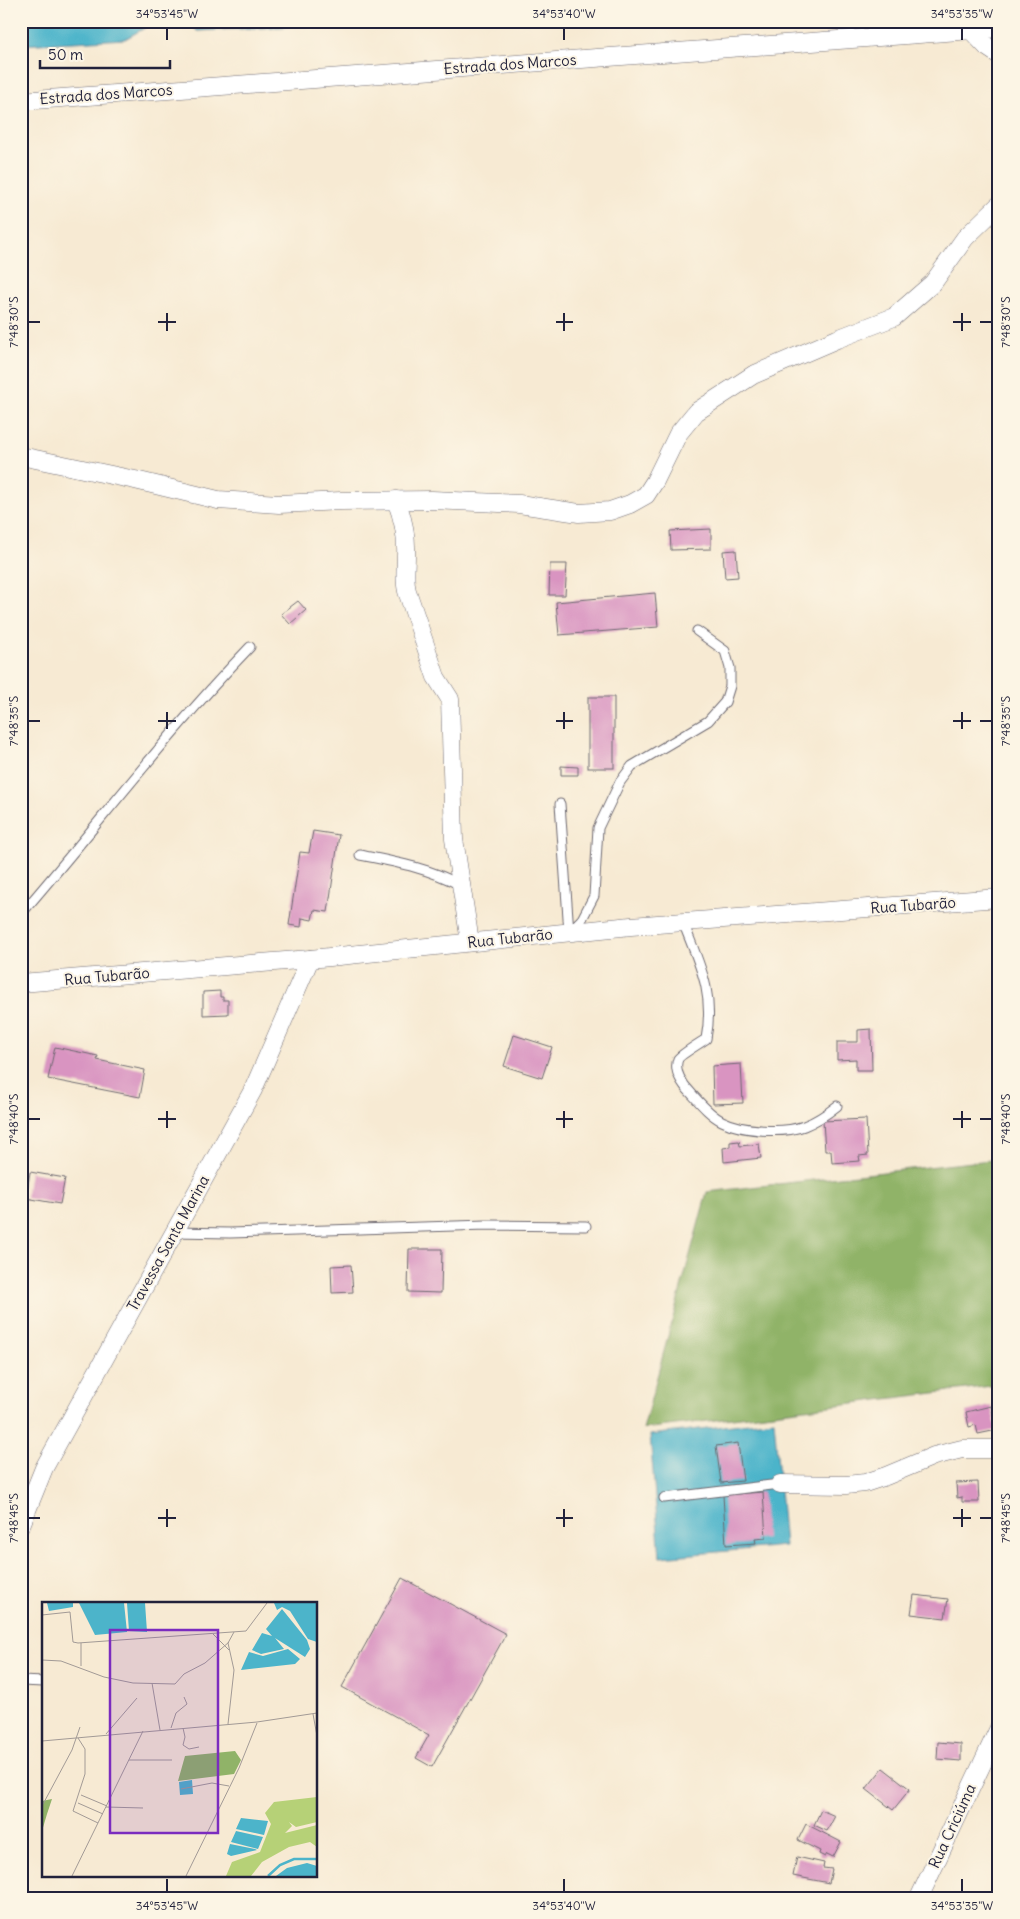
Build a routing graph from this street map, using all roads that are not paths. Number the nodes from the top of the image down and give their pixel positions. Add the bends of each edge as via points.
1 (999, 28) edge
2 (971, 30) junction
3 (999, 55) edge
4 (21, 101) edge
5 (999, 205) edge
6 (21, 456) edge
7 (396, 500) junction
8 (697, 631) dead end
9 (250, 647) dead end
10 (560, 804) dead end
11 (360, 855) dead end
12 (460, 885) junction
13 (999, 898) edge
14 (21, 914) edge
15 (683, 922) junction
16 (569, 932) junction
17 (470, 942) junction
18 (310, 959) junction
19 (21, 983) edge
20 (837, 1106) dead end
21 (586, 1226) dead end
22 (174, 1232) junction
23 (999, 1449) edge
24 (780, 1484) joint
25 (664, 1498) dead end
26 (21, 1525) edge
27 (21, 1682) edge
28 (42, 1682) edge
29 (999, 1728) edge
30 (919, 1898) edge

1 - 2 street, Estrada dos Marcos
2 - 3 street
2 - 4 street, Estrada dos Marcos
5 - 7 street via 965,238 933,282 894,317 753,375 696,412 678,434 646,495 630,504 580,513 519,504
6 - 7 street via 218,500 279,504
7 - 12 street via 405,529 404,576 408,596 436,677 450,698 454,839
8 - 16 lane via 725,651 730,668 730,686 725,702 708,721 632,766 620,782 598,828 594,896 582,919
9 - 14 lane via 145,765
10 - 16 lane
11 - 12 lane via 441,874
12 - 17 street
13 - 15 street, Rua Tubarão
15 - 16 street, Rua Tubarão
15 - 20 lane via 708,989 709,1008 706,1039 678,1059 677,1069 683,1085 720,1121 741,1129 802,1127 822,1118
16 - 17 street, Rua Tubarão
17 - 18 street, Rua Tubarão
18 - 19 street, Rua Tubarão
18 - 22 street, Travessa Santa Marina via 253,1090
21 - 22 lane via 476,1225
22 - 26 street, Travessa Santa Marina via 44,1468
23 - 24 street via 962,1449 934,1456 865,1483
24 - 25 lane
27 - 28 lane
29 - 30 street, Rua Criciúma

